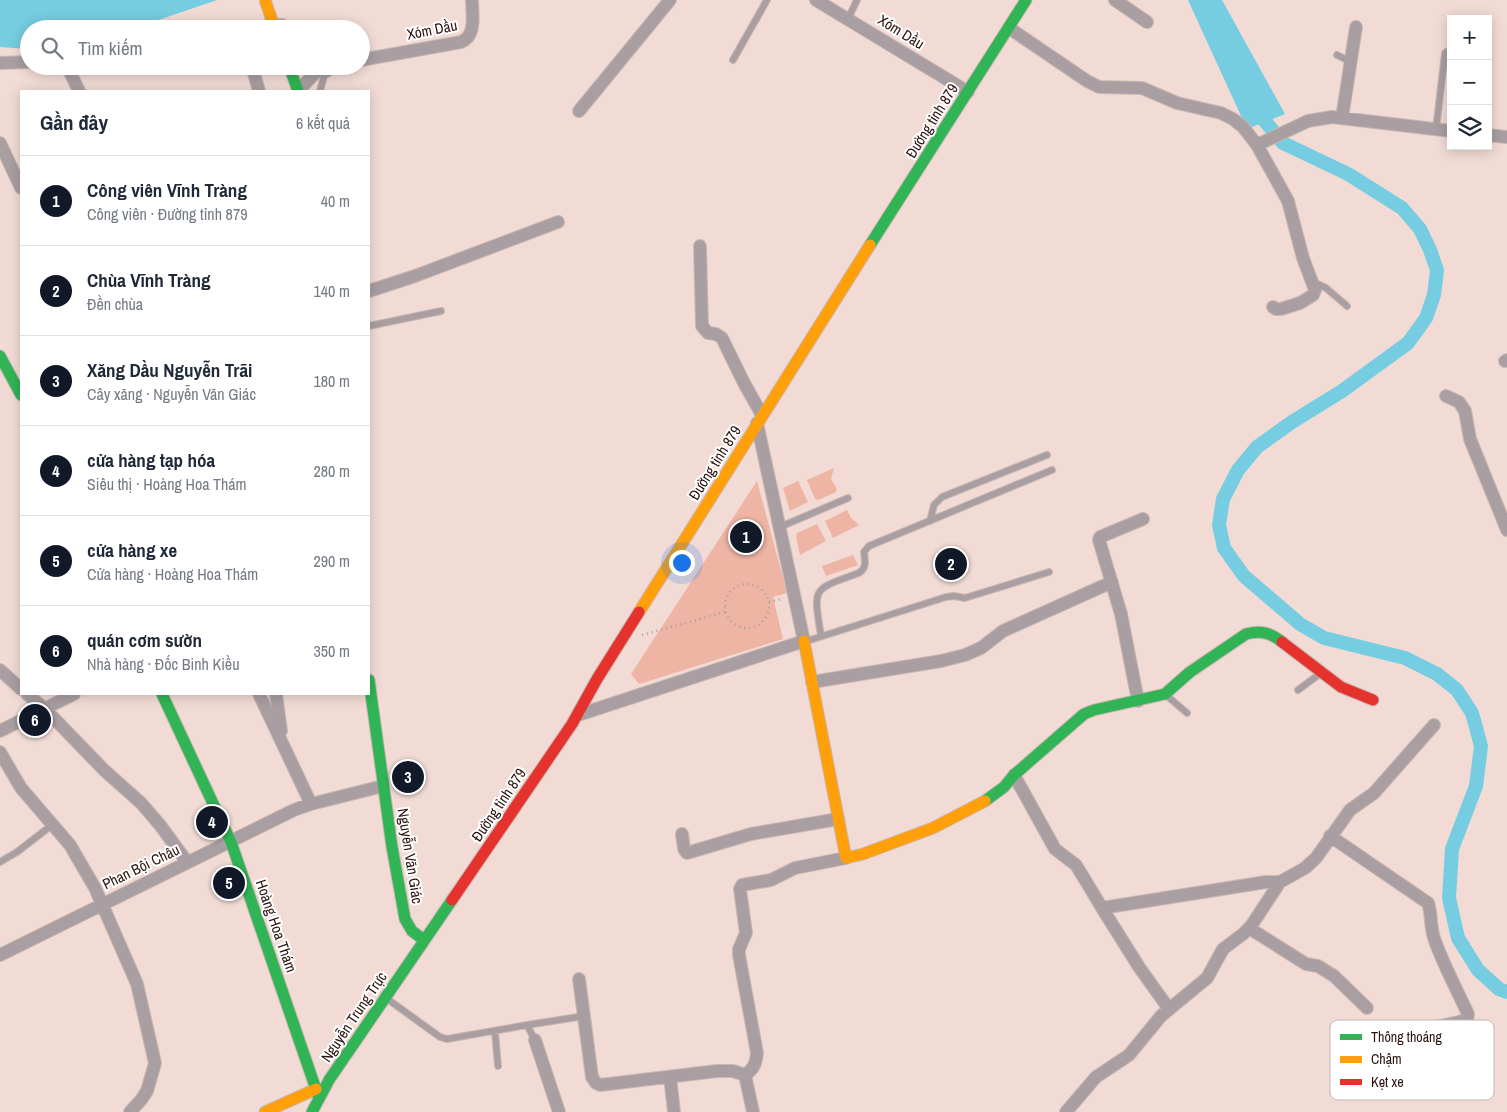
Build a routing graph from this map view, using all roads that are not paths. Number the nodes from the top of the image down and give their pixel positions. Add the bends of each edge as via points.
1 (265, 0) edge
2 (472, 0) edge
3 (670, 0) edge
4 (766, 0) edge
5 (857, 0) edge
6 (1026, 0) edge
7 (1115, 0) edge
8 (824, 2) edge
9 (848, 18) junction
10 (272, 20) edge
11 (1146, 22) dead end
12 (1356, 26) dead end
13 (1008, 28) junction
14 (1447, 51) edge
15 (1337, 55) dead end
16 (370, 58) edge
17 (733, 60) dead end
18 (20, 62) edge
19 (1351, 62) junction
20 (0, 63) edge
21 (71, 75) edge
22 (255, 75) edge
23 (292, 75) edge
24 (306, 75) edge
25 (326, 75) edge
26 (79, 90) edge
27 (259, 90) edge
28 (298, 90) edge
29 (299, 90) edge
30 (320, 90) edge
31 (968, 92) junction
32 (579, 111) dead end
33 (1342, 118) junction
34 (1436, 129) junction
35 (1447, 130) edge
36 (1492, 135) edge
37 (1507, 137) edge
38 (0, 143) edge
39 (1259, 144) junction
40 (20, 186) edge
41 (558, 222) dead end
42 (700, 246) dead end
43 (1313, 282) junction
44 (370, 291) edge
45 (1347, 306) dead end
46 (1273, 307) dead end
47 (441, 311) dead end
48 (370, 326) edge
49 (0, 356) edge
50 (20, 393) edge
51 (1446, 396) dead end
52 (760, 419) junction
53 (1047, 455) dead end
54 (1052, 470) dead end
55 (848, 498) dead end
56 (1143, 519) dead end
57 (930, 520) junction
58 (780, 527) junction
59 (1507, 530) edge
60 (1049, 572) dead end
61 (1112, 582) junction
62 (822, 636) junction
63 (804, 641) junction
64 (0, 670) edge
65 (1322, 672) junction
66 (812, 682) junction
67 (20, 687) edge
68 (370, 688) edge
69 (1298, 690) dead end
70 (1165, 694) junction
71 (28, 695) edge
72 (72, 695) edge
73 (162, 695) edge
74 (259, 695) edge
75 (276, 695) edge
76 (1373, 700) dead end
77 (1138, 701) junction
78 (45, 709) junction
79 (1188, 713) dead end
80 (578, 714) junction
81 (1434, 725) dead end
82 (0, 731) edge
83 (283, 746) junction
84 (0, 752) edge
85 (1014, 775) junction
86 (383, 786) junction
87 (311, 804) junction
88 (838, 819) junction
89 (52, 824) junction
90 (682, 834) dead end
91 (1330, 836) junction
92 (231, 842) junction
93 (846, 858) junction
94 (0, 862) edge
95 (187, 862) junction
96 (1280, 882) junction
97 (102, 904) junction
98 (1102, 908) junction
99 (1249, 928) junction
100 (424, 940) junction
101 (0, 955) edge
102 (579, 979) dead end
103 (385, 998) junction
104 (1366, 1008) dead end
105 (1169, 1009) junction
106 (584, 1016) junction
107 (1464, 1020) edge
108 (526, 1025) junction
109 (495, 1032) junction
110 (535, 1040) joint
111 (498, 1066) dead end
112 (745, 1075) junction
113 (670, 1077) junction
114 (317, 1094) junction
115 (130, 1112) edge
116 (265, 1112) edge
117 (312, 1112) edge
118 (559, 1112) edge
119 (674, 1112) edge
120 (753, 1112) edge
121 (1066, 1112) edge

1 - 10 main road, bridge
2 - 16 street, Xóm Dầu via 468,40
3 - 32 street
4 - 17 lane
5 - 9 lane
6 - 13 main road, Đường tỉnh 879
7 - 11 street
8 - 9 street, Xóm Dầu
9 - 31 street, Xóm Dầu
12 - 19 street
13 - 31 main road, Đường tỉnh 879
13 - 39 street via 1099,87 1142,88 1177,103 1221,114 1233,119
14 - 34 lane via 1444,53
15 - 19 lane
18 - 20 street
19 - 33 street
21 - 26 street
22 - 27 street
23 - 28 main road
24 - 29 street
25 - 30 lane
31 - 52 main road, Đường tỉnh 879
33 - 34 street
33 - 39 street via 1308,121
34 - 35 street
36 - 37 street
38 - 40 street
39 - 43 street via 1288,201
41 - 44 street
42 - 52 street via 702,326 708,333 722,338
43 - 45 lane via 1326,288
43 - 46 street via 1315,290 1308,299 1281,309
47 - 48 lane
49 - 50 main road
51 - 59 street via 1459,402 1465,410 1470,439
52 - 58 street
52 - 80 main road, Đường tỉnh 879
53 - 57 lane via 942,497 934,505
54 - 57 lane
55 - 58 lane
56 - 61 street via 1099,540
57 - 62 lane via 868,546 864,552 864,569 824,586 816,603
58 - 63 street
60 - 62 lane via 966,598 946,597
61 - 66 street via 1003,631 981,648 965,655
61 - 77 street
62 - 63 lane
63 - 66 main road
63 - 80 street
64 - 67 street
65 - 69 lane
65 - 70 main road via 1273,635 1251,632 1190,672
65 - 76 main road via 1341,688
66 - 88 main road
68 - 86 main road, Nguyễn Văn Giác
70 - 77 main road
70 - 79 lane
71 - 78 street
72 - 78 street
73 - 92 main road, Hoàng Hoa Thám
74 - 83 street
75 - 83 street
77 - 85 main road via 1084,714
78 - 82 street
78 - 95 street via 141,803
80 - 100 main road, Đường tỉnh 879
81 - 91 street via 1374,793 1350,810
83 - 87 street
84 - 89 street via 21,788
85 - 93 main road via 1008,784 977,806 934,828
85 - 98 street via 1055,849 1076,865
86 - 87 street, Phan Bội Châu
86 - 100 main road, Nguyễn Văn Giác via 405,919 412,931
87 - 92 street, Phan Bội Châu
88 - 90 street via 751,834 687,853
88 - 93 main road
89 - 94 lane via 18,852
89 - 97 street via 70,845
91 - 96 street via 1316,858
91 - 107 street via 1428,903 1434,939 1468,1014
92 - 95 street, Phan Bội Châu
92 - 114 main road, Hoàng Hoa Thám
93 - 112 street via 795,868 771,880 742,885 740,889 746,933 739,955 757,1052 752,1070
95 - 97 street, Phan Bội Châu
96 - 98 street
96 - 99 street
97 - 101 street, Phan Bội Châu
97 - 115 street via 137,984 155,1062 148,1091
98 - 105 street
99 - 104 street via 1300,961 1318,966 1334,976
99 - 105 street via 1223,949 1206,978
100 - 103 main road, Nguyễn Trung Trực
102 - 106 street
103 - 109 lane via 440,1037 453,1040
103 - 114 main road, Nguyễn Trung Trực
105 - 121 street via 1128,1055 1096,1077
106 - 108 lane
106 - 113 street via 592,1077 596,1083
108 - 109 lane
108 - 110 lane
109 - 111 lane
110 - 118 street
112 - 113 street via 717,1071
112 - 120 street
113 - 119 street
114 - 116 main road
114 - 117 main road, Nguyễn Trung Trực

